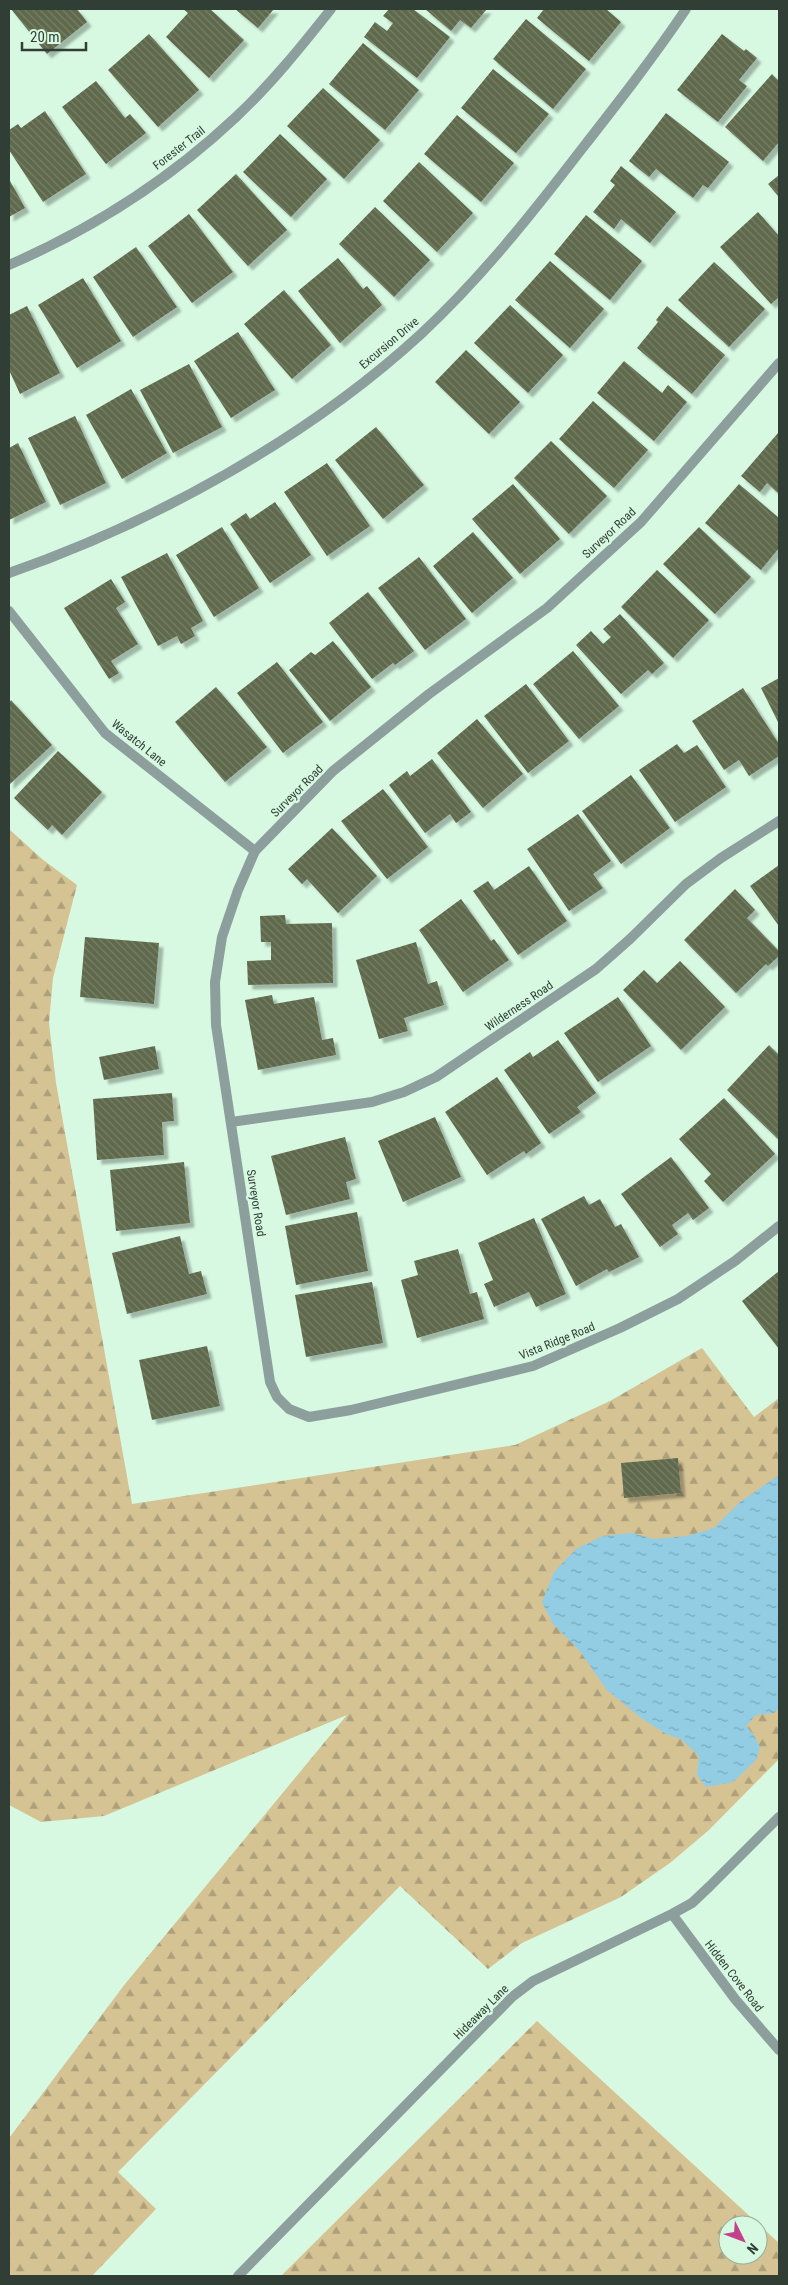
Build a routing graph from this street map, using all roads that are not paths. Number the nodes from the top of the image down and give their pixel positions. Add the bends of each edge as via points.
1 (331, 9) edge
2 (686, 9) edge
3 (9, 265) edge
4 (779, 363) edge
5 (9, 573) edge
6 (9, 611) edge
7 (779, 821) edge
8 (254, 851) junction
9 (230, 1122) junction
10 (779, 1226) edge
11 (289, 1409) joint
12 (779, 1817) edge
13 (672, 1914) junction
14 (779, 2050) edge
15 (238, 2276) edge

1 - 3 street, Forester Trail via 290,62 236,117 179,166 63,241
2 - 5 street, Excursion Drive via 518,233 420,335 310,421 253,458 133,523 67,553
4 - 8 street, Surveyor Road via 641,522 546,608 429,694 333,771
6 - 8 street, Wasatch Lane via 105,733
7 - 9 street, Wilderness Road via 686,884 596,969 436,1077 372,1102
8 - 9 street, Surveyor Road via 222,937 215,982 216,1025
9 - 11 street, Surveyor Road via 270,1382
10 - 11 street, Vista Ridge Road via 735,1261 678,1299 533,1366 351,1410 309,1417
12 - 13 street, Hideaway Lane via 710,1886
13 - 14 street, Hidden Cove Road via 735,1999
13 - 15 street, Hideaway Lane via 534,1981 512,1997

